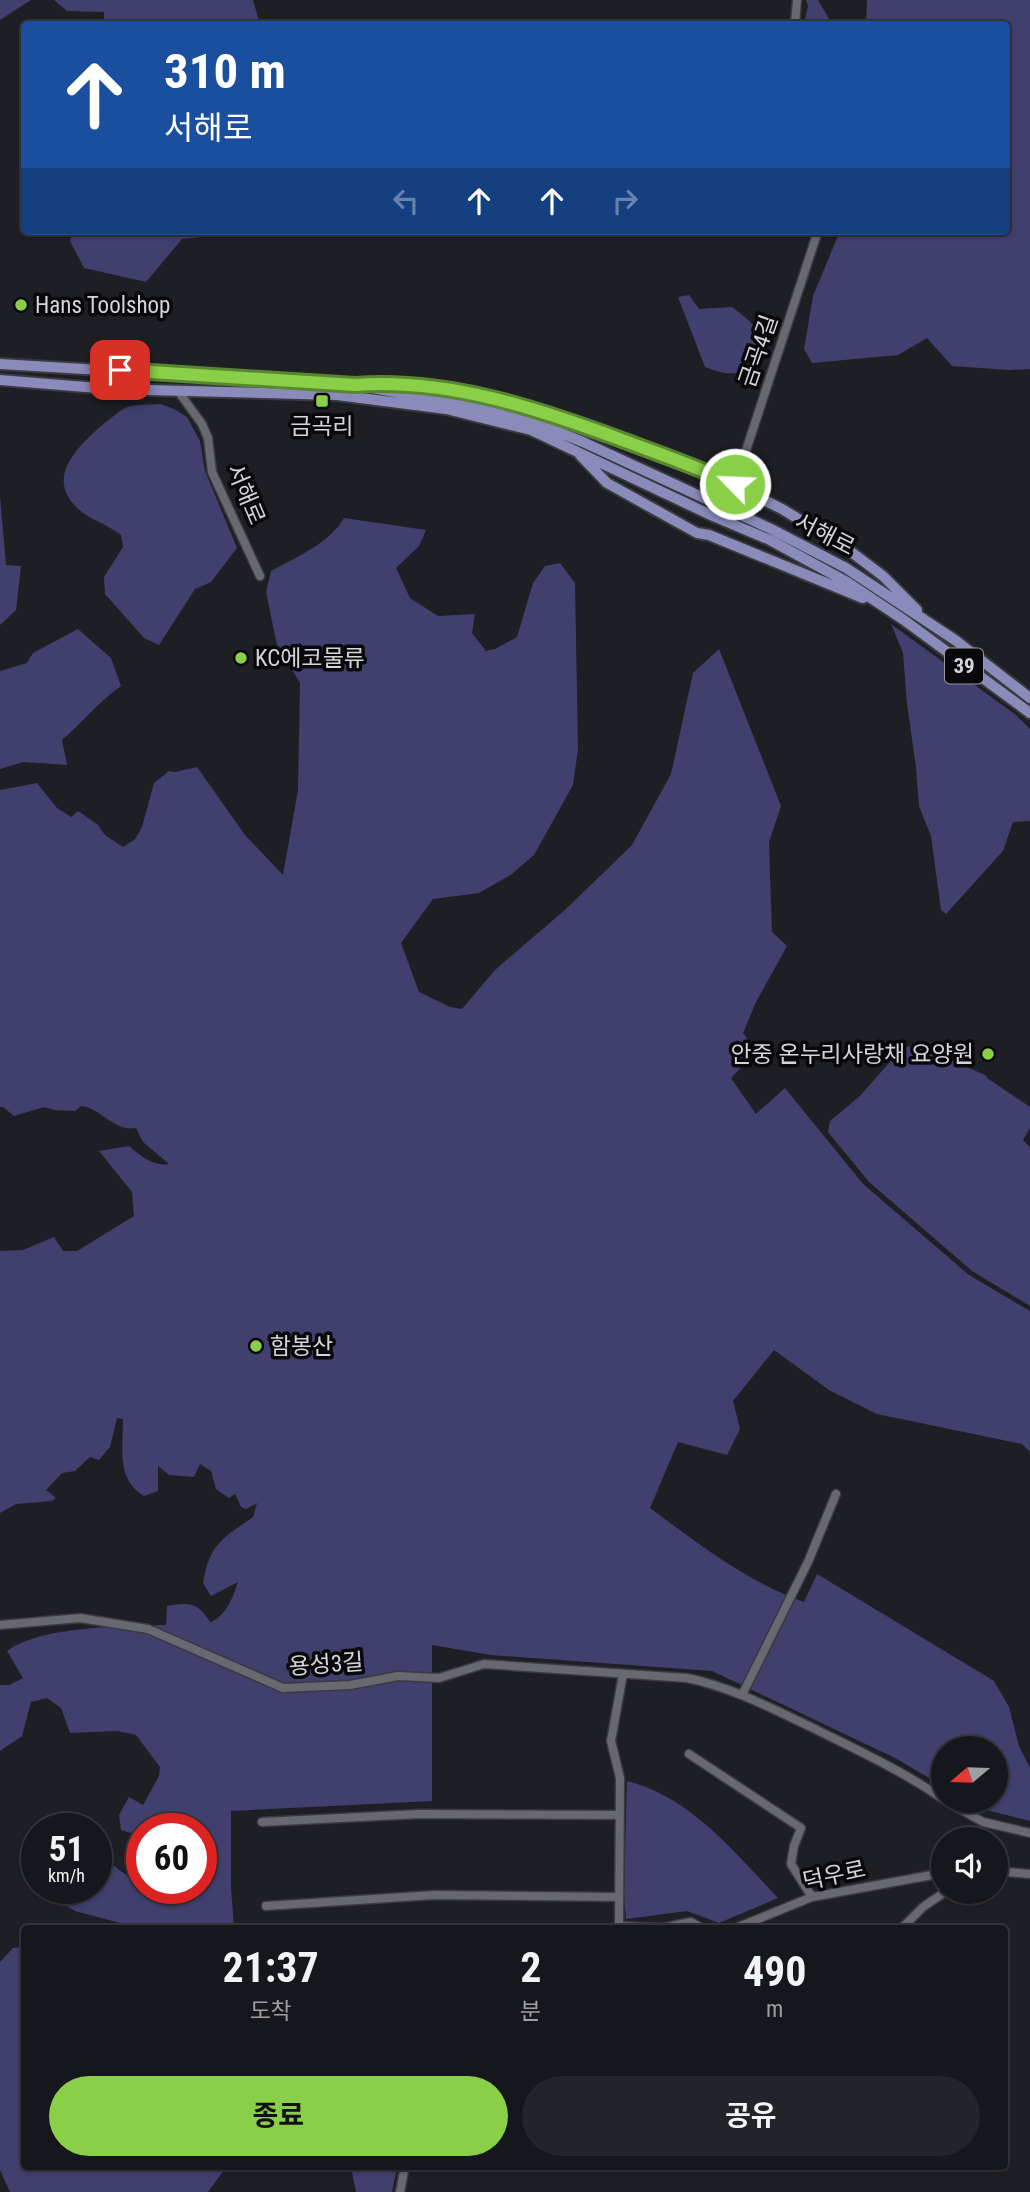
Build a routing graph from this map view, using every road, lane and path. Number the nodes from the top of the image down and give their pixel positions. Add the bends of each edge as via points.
1 (797, 0) edge
2 (794, 21) edge
3 (817, 235) edge
4 (0, 364) edge
5 (0, 380) edge
6 (355, 385) junction
7 (178, 391) junction
8 (577, 451) junction
9 (735, 484) junction
10 (260, 576) dead end
11 (878, 603) junction
12 (925, 620) junction
13 (1030, 698) edge
14 (1030, 713) edge
15 (836, 1494) dead end
16 (0, 1625) edge
17 (623, 1674) junction
18 (742, 1695) junction
19 (690, 1754) dead end
20 (931, 1790) edge
21 (968, 1813) edge
22 (620, 1815) junction
23 (262, 1822) dead end
24 (1030, 1833) edge
25 (1008, 1872) edge
26 (1030, 1874) edge
27 (931, 1875) edge
28 (618, 1897) junction
29 (812, 1897) junction
30 (931, 1902) edge
31 (266, 1906) dead end
32 (619, 1925) edge
33 (677, 1925) edge
34 (696, 1925) edge
35 (743, 1925) edge
36 (905, 1925) edge
37 (404, 2170) edge
38 (400, 2192) edge

1 - 2 street
3 - 9 street, 금곡4길
4 - 6 main road, 서해로 / 39
5 - 7 main road, 서해로 / 39
6 - 9 main road via 397,383 532,407
6 - 12 main road, 서해로 / 39 via 457,402 533,422 583,442 846,568
7 - 8 main road, 서해로 / 39 via 337,396 446,409 531,430
7 - 10 street, 서해로 via 208,438 212,472
8 - 11 main road, 서해로 / 39 via 770,540
8 - 11 main road via 607,483 687,528
9 - 12 main road via 846,548 905,596
11 - 14 main road, 서해로 / 39
12 - 13 main road, 서해로 / 39
15 - 18 street
16 - 17 street, 용성3길 via 80,1618 148,1629 284,1688 350,1685 398,1676 439,1678 484,1664
17 - 18 street, 용성3길 via 687,1678
17 - 22 street via 611,1741 620,1778
18 - 20 street, 용성3길 via 906,1773
19 - 29 street via 801,1828 791,1864
21 - 24 street, 용성3길 via 984,1822
22 - 23 street via 419,1814
22 - 28 street
25 - 26 street
27 - 29 street, 덕우로
28 - 31 street via 434,1895
28 - 32 street
29 - 35 street, 덕우로
30 - 36 street
33 - 34 street
37 - 38 street

